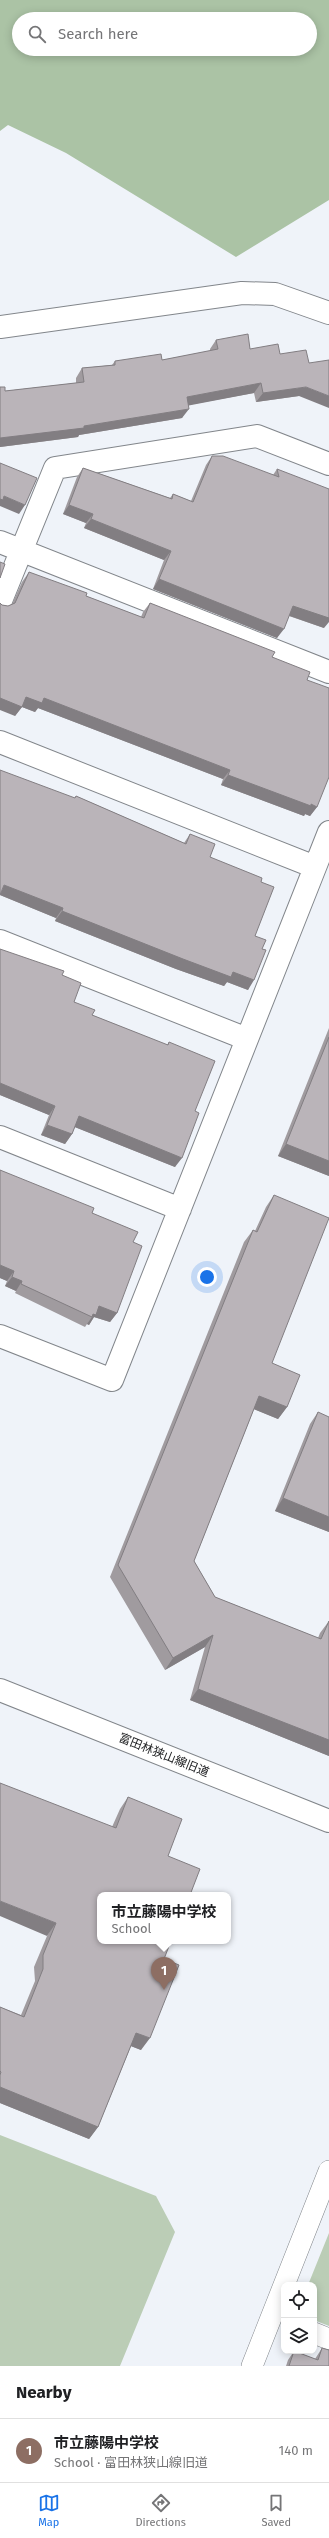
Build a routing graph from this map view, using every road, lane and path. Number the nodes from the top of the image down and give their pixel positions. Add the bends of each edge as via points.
1 (329, 313) edge
2 (0, 327) edge
3 (329, 464) edge
4 (0, 542) edge
5 (21, 550) junction
6 (0, 603) edge
7 (329, 672) edge
8 (0, 742) edge
9 (329, 832) edge
10 (315, 867) junction
11 (0, 941) edge
12 (247, 1039) junction
13 (0, 1137) edge
14 (180, 1209) junction
15 (0, 1336) edge
16 (0, 1690) edge
17 (329, 1821) edge
18 (329, 2171) edge
19 (278, 2319) edge
20 (317, 2334) edge
21 (329, 2339) edge
22 (252, 2366) edge

1 - 2 street via 275,294 242,293
3 - 5 street via 257,436 55,468
4 - 5 street
5 - 6 street
5 - 7 street
8 - 10 street
9 - 10 street
10 - 12 street
11 - 12 street
12 - 14 street
13 - 14 street
14 - 15 street via 112,1380
16 - 17 street, 富田林狭山線旧道
18 - 19 street
19 - 22 street
20 - 21 street

